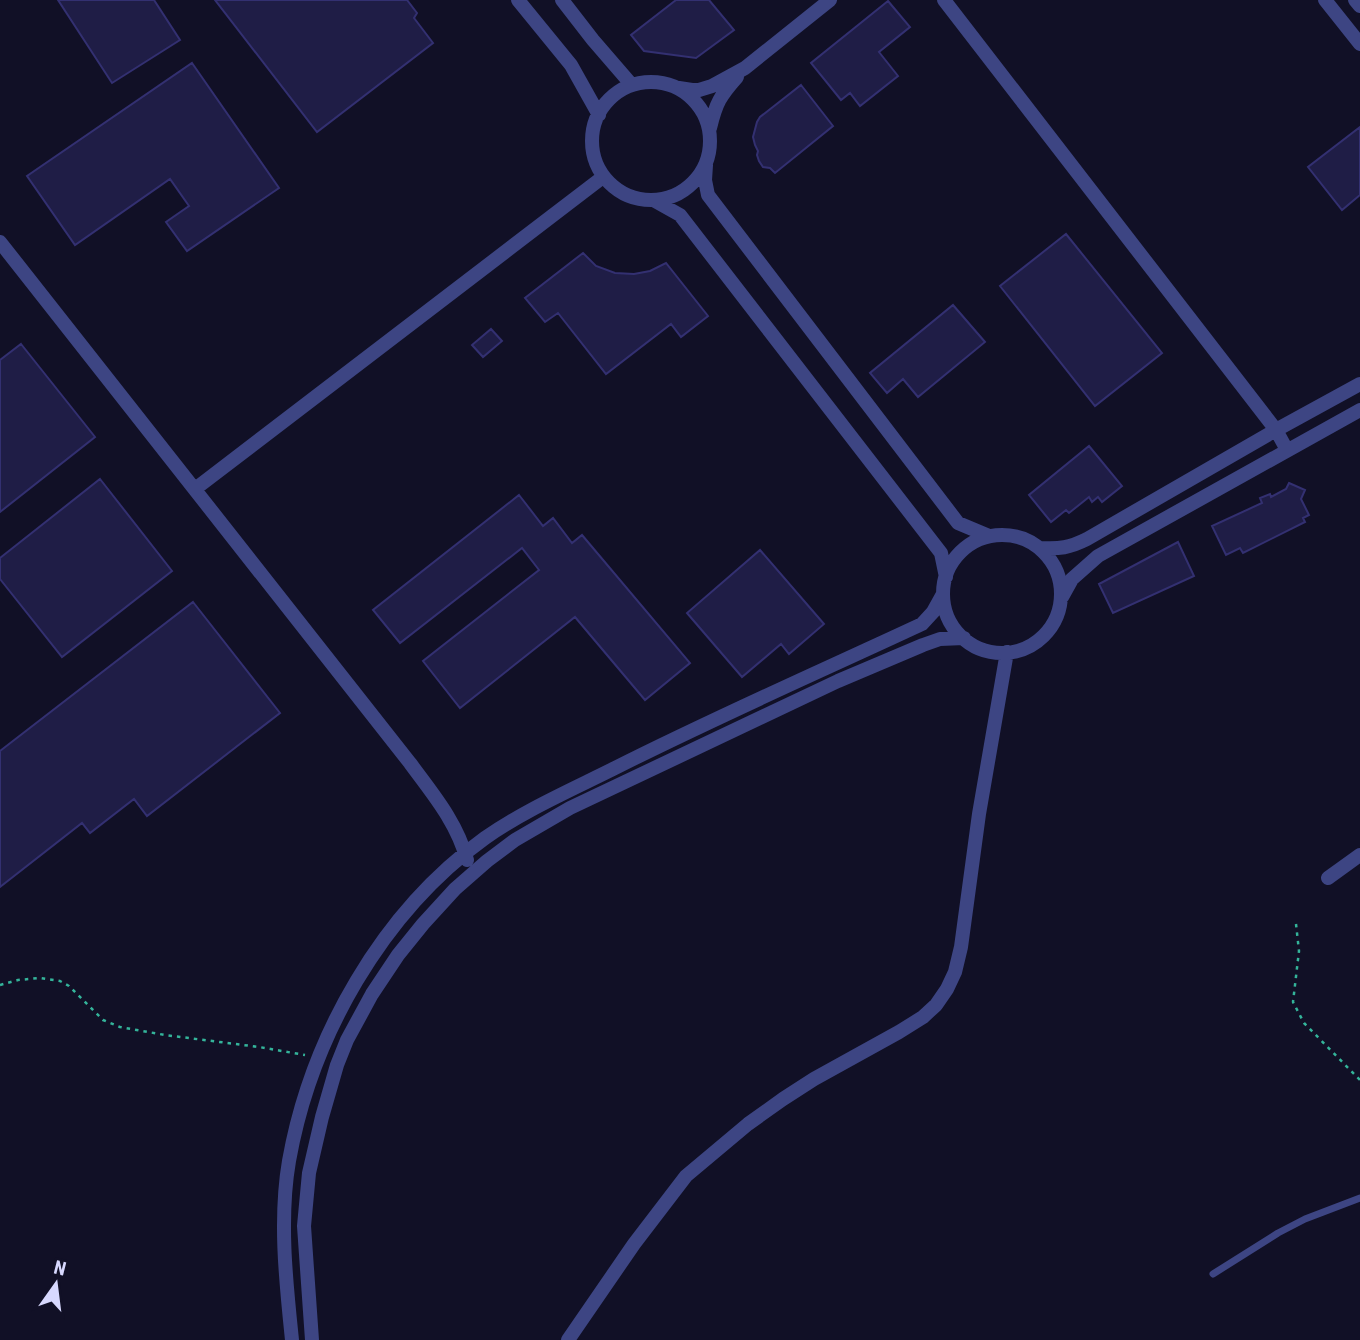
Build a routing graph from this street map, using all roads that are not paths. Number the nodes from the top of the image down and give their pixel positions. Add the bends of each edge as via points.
1 (518, 0) edge
2 (562, 0) edge
3 (830, 0) edge
4 (944, 0) edge
5 (1325, 0) edge
6 (1355, 0) edge
7 (1360, 6) edge
8 (1360, 44) edge
9 (745, 68) junction
10 (631, 84) junction
11 (676, 87) junction
12 (598, 114) junction
13 (710, 128) junction
14 (706, 165) junction
15 (603, 177) junction
16 (655, 201) junction
17 (0, 242) edge
18 (1360, 384) edge
19 (1360, 410) edge
20 (1276, 430) junction
21 (1287, 450) junction
22 (195, 489) junction
23 (989, 536) junction
24 (1040, 548) junction
25 (946, 577) junction
26 (943, 594) junction
27 (1061, 598) junction
28 (964, 638) junction
29 (1007, 652) junction
30 (466, 854) junction
31 (1360, 855) edge
32 (471, 875) junction
33 (1328, 878) dead end
34 (1360, 1198) edge
35 (1213, 1274) dead end
36 (292, 1340) edge
37 (312, 1340) edge
38 (568, 1340) edge

1 - 12 street via 571,65
2 - 10 street
3 - 9 street
4 - 20 street
5 - 8 street
6 - 7 street
9 - 11 street via 699,90
9 - 13 street via 715,106
10 - 11 street via 659,82
10 - 12 street
11 - 13 street via 692,98
12 - 15 street via 591,138
13 - 14 street
14 - 16 street via 686,190
14 - 23 street via 709,195 883,425 958,523
15 - 16 street via 637,199
15 - 22 street
16 - 25 street via 680,215 705,247 941,552
17 - 22 street
18 - 20 street
19 - 21 street
20 - 21 street
20 - 24 street via 1079,543 1061,549
21 - 27 street via 1098,556 1072,579
22 - 30 street via 438,801
23 - 24 street via 1025,539
23 - 25 street via 963,550
24 - 27 street via 1057,571
25 - 26 street
26 - 28 street via 953,625
26 - 30 street via 922,624 528,811
27 - 29 street via 1050,629 1038,641
28 - 29 street via 977,647
28 - 32 street via 923,645 677,756 570,808 515,840
29 - 38 street via 961,947 947,989 923,1017 783,1099 691,1171 661,1206
30 - 32 street
30 - 36 street via 426,891 370,957 318,1059 289,1163 284,1218
31 - 33 street
32 - 37 street via 398,955 346,1040 337,1065 309,1173 304,1227
34 - 35 lane via 1296,1224

